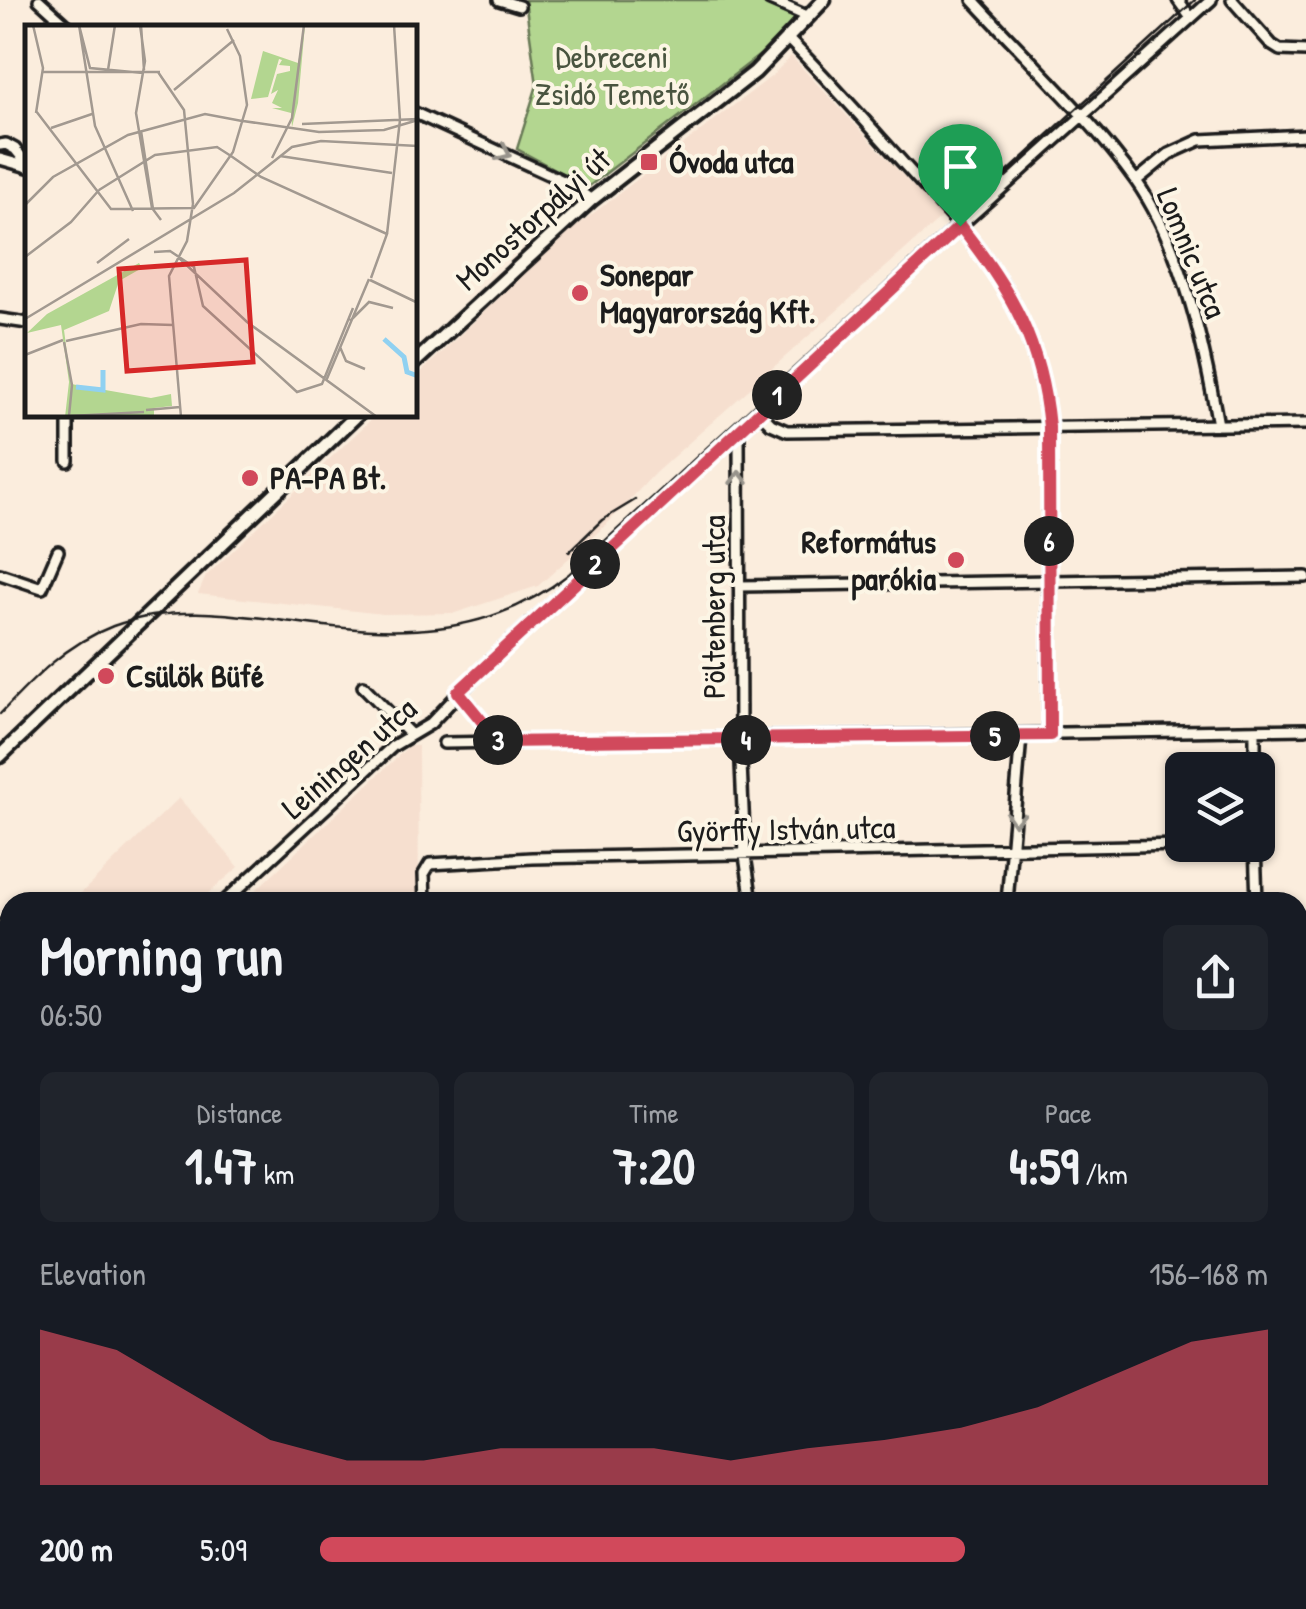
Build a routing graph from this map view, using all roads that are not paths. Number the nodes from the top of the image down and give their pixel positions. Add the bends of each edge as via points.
1 (38, 0) edge
2 (499, 0) edge
3 (770, 0) edge
4 (824, 0) edge
5 (973, 0) edge
6 (1178, 0) edge
7 (1210, 0) edge
8 (1232, 0) edge
9 (519, 6) dead end
10 (809, 17) junction
11 (1191, 18) junction
12 (67, 25) edge
13 (789, 40) junction
14 (1306, 51) edge
15 (418, 114) edge
16 (1081, 118) junction
17 (1306, 135) edge
18 (0, 145) edge
19 (0, 159) edge
20 (25, 162) edge
21 (25, 165) edge
22 (1136, 181) junction
23 (591, 200) junction
24 (960, 226) junction
25 (0, 318) edge
26 (25, 322) edge
27 (418, 359) edge
28 (759, 412) junction
29 (68, 418) edge
30 (355, 418) edge
31 (1306, 424) edge
32 (1218, 425) junction
33 (1049, 427) junction
34 (739, 431) junction
35 (68, 462) dead end
36 (58, 551) dead end
37 (0, 574) edge
38 (1306, 578) edge
39 (1049, 582) junction
40 (739, 586) junction
41 (363, 686) dead end
42 (458, 692) junction
43 (1306, 730) edge
44 (1255, 732) junction
45 (412, 735) junction
46 (1050, 735) junction
47 (1020, 736) junction
48 (740, 740) junction
49 (499, 742) junction
50 (444, 743) dead end
51 (3, 747) edge
52 (1255, 752) edge
53 (1165, 846) edge
54 (1012, 850) junction
55 (745, 856) junction
56 (1256, 862) edge
57 (235, 892) edge
58 (425, 892) edge
59 (750, 892) edge
60 (1008, 892) edge
61 (1257, 892) edge

1 - 12 street
2 - 9 street
3 - 10 street
4 - 10 street, Monostorpályi út
5 - 16 street, Lomnic utca
6 - 11 street
7 - 11 street, Leiningen utca
8 - 14 street via 1272,45
10 - 13 street, Monostorpályi út
11 - 16 street, Leiningen utca
13 - 23 street, Monostorpályi út
13 - 24 street
15 -> 23 street via 572,185
16 - 22 street, Lomnic utca
16 - 24 street, Leiningen utca
17 - 22 street via 1200,140
18 - 20 street via 15,149
19 - 21 street
22 - 32 street, Lomnic utca via 1160,221 1183,284
23 - 27 street, Monostorpályi út
24 - 28 street, Leiningen utca
24 - 33 street via 1016,305 1041,370
25 - 26 street
28 - 33 street via 787,432
28 - 34 street, Leiningen utca
29 - 35 street
30 - 51 street
31 - 32 street
32 - 33 street
33 - 39 street
40 -> 34 street, Pöltenberg utca
34 - 42 street, Leiningen utca
36 - 37 street via 42,588
38 - 39 street
39 - 40 street
39 - 46 street
40 - 48 street, Pöltenberg utca
41 - 45 street
42 - 45 street, Leiningen utca
42 - 49 street
43 - 44 street
44 - 46 street
44 - 52 street
45 - 57 street, Leiningen utca
46 - 47 street
47 - 48 street
47 -> 54 street
48 - 49 street
48 - 55 street, Pöltenberg utca
49 - 50 street
53 - 54 street, Györffy István utca
54 - 55 street, Györffy István utca
54 - 60 street
55 - 58 street, Györffy István utca via 430,864
55 - 59 street, Pöltenberg utca
56 - 61 street

